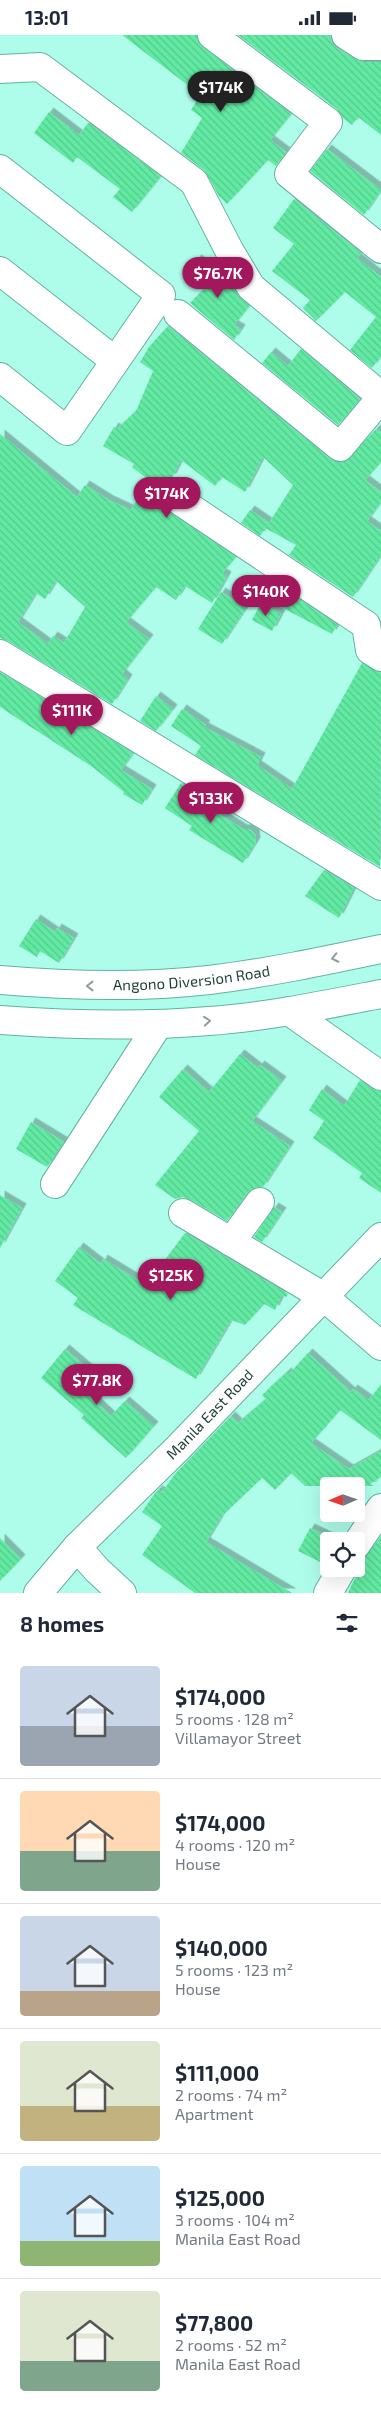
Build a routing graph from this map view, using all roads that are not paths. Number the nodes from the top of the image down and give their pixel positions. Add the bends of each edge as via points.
1 (212, 35) edge
2 (346, 35) edge
3 (381, 47) edge
4 (0, 69) edge
5 (0, 169) edge
6 (381, 249) edge
7 (0, 271) edge
8 (178, 314) dead end
9 (115, 361) junction
10 (0, 377) edge
11 (381, 397) edge
12 (168, 493) dead end
13 (0, 654) edge
14 (381, 657) edge
15 (381, 886) edge
16 (381, 949) edge
17 (0, 980) edge
18 (156, 984) junction
19 (381, 995) edge
20 (289, 1011) junction
21 (0, 1020) edge
22 (158, 1025) junction
23 (381, 1076) edge
24 (55, 1184) dead end
25 (260, 1202) dead end
26 (183, 1213) dead end
27 (381, 1237) edge
28 (231, 1242) junction
29 (324, 1297) junction
30 (381, 1346) edge
31 (381, 1508) edge
32 (365, 1532) edge
33 (77, 1547) junction
34 (337, 1577) edge
35 (38, 1593) edge
36 (122, 1593) edge
37 (328, 1593) edge

1 - 6 street via 328,122 289,174
2 - 3 street via 363,45
4 - 11 street via 40,67 194,182 251,287
5 - 9 street via 161,295
7 - 9 street
8 - 11 street via 340,447
9 - 10 street via 67,431
12 - 14 street via 366,625 370,650
13 - 15 street
16 -> 18 street, Angono Diversion Road via 289,968
18 -> 17 street, Angono Diversion Road via 84,986
18 - 22 street
19 - 20 street
22 -> 20 street
20 - 23 street
21 - 22 street
22 - 24 street
25 - 28 street
26 - 28 street
27 - 29 street, Manila East Road
28 - 29 street
29 - 30 street
29 - 33 street, Manila East Road
31 - 32 street
33 - 35 street, Manila East Road
33 - 36 street
34 - 37 street

